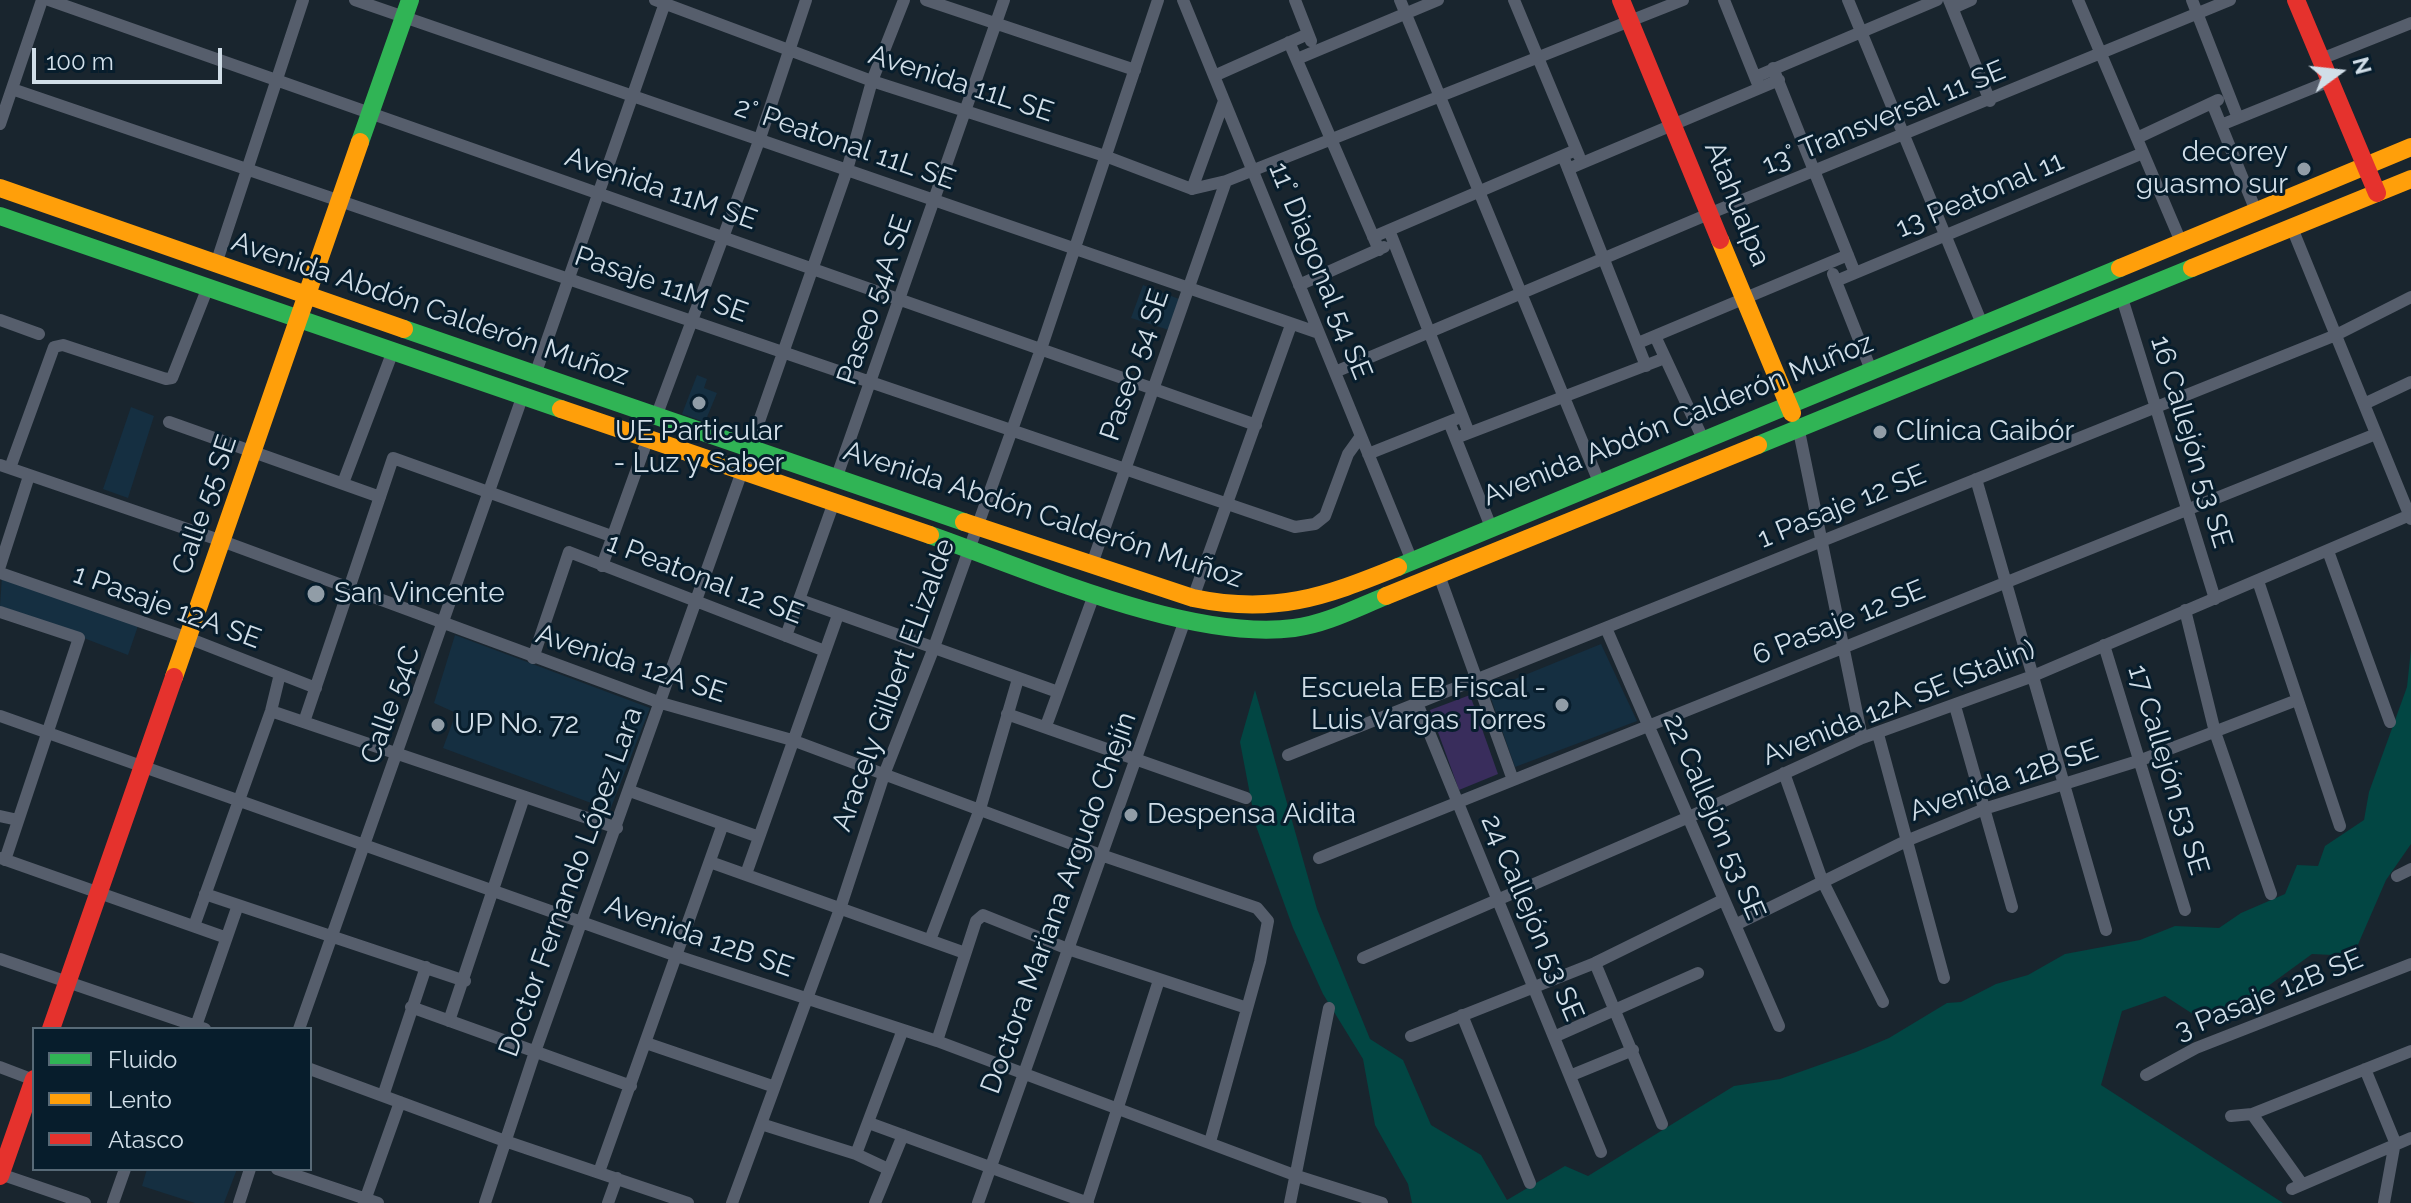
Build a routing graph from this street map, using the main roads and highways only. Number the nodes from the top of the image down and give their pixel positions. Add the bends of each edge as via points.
1 (410, 0) edge
2 (1621, 0) edge
3 (2296, 0) edge
4 (2411, 147) edge
5 (2365, 166) junction
6 (2411, 179) edge
7 (0, 188) edge
8 (2377, 193) junction
9 (0, 216) edge
10 (308, 296) junction
11 (300, 319) junction
12 (1788, 405) junction
13 (1799, 431) junction
14 (52, 1027) edge
15 (32, 1085) edge
16 (0, 1174) edge

1 - 10 main road, Calle 55 SE
2 - 12 main road, Atahualpa
3 - 5 main road
4 - 5 main road, Avenida Abdón Calderón Muñoz
5 - 8 main road
5 - 12 main road, Avenida Abdón Calderón Muñoz
6 - 8 main road, Avenida Abdón Calderón Muñoz
7 - 10 main road, Avenida Abdón Calderón Muñoz
8 - 13 main road, Avenida Abdón Calderón Muñoz
9 - 11 main road, Avenida Abdón Calderón Muñoz
10 - 11 main road, Calle 55 SE
10 - 12 main road, Avenida Abdón Calderón Muñoz via 757,453 1193,598 1245,609 1292,606 1412,561
11 - 13 main road, Avenida Abdón Calderón Muñoz via 1095,592 1244,632 1295,629 1327,620
11 - 14 main road, Calle 55 SE
12 - 13 main road, Atahualpa
15 - 16 main road

